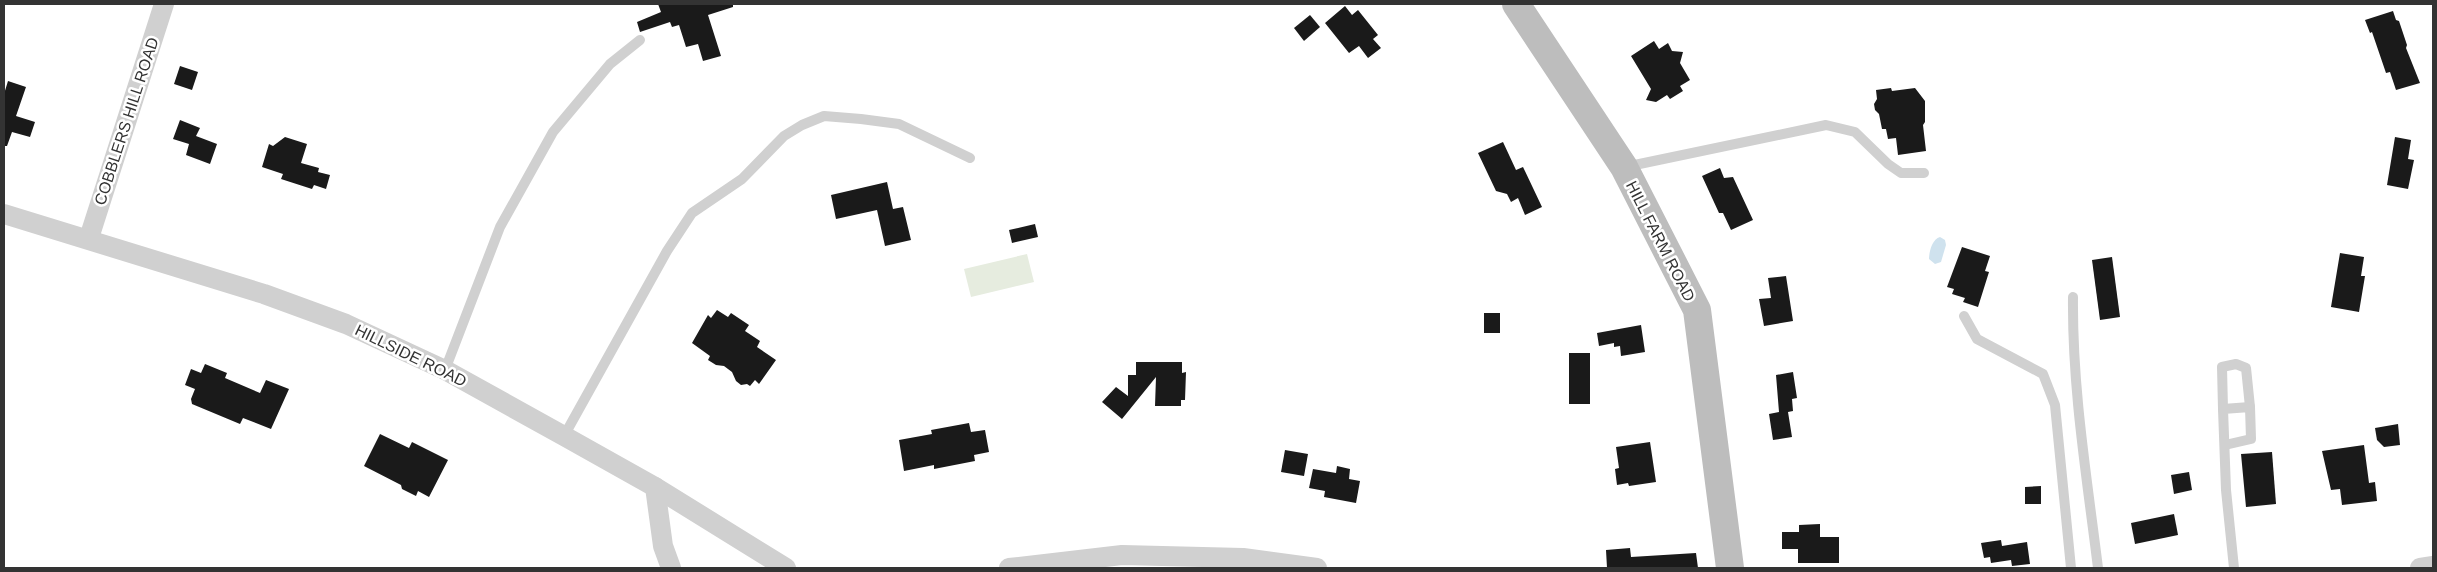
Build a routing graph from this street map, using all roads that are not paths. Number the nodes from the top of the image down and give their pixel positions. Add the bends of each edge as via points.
1 (164, 4) edge
2 (1516, 4) edge
3 (640, 40) dead end
4 (970, 158) dead end
5 (1624, 168) junction
6 (1924, 173) dead end
7 (4, 214) edge
8 (89, 238) junction
9 (2073, 297) dead end
10 (1964, 316) dead end
11 (445, 370) junction
12 (2250, 407) junction
13 (2223, 409) junction
14 (564, 436) junction
15 (2225, 445) junction
16 (655, 487) junction
17 (2433, 566) edge
18 (671, 568) edge
19 (786, 568) edge
20 (1009, 568) edge
21 (1317, 568) edge
22 (1730, 568) edge
23 (2071, 568) edge
24 (2098, 568) edge
25 (2234, 568) edge
26 (2420, 568) edge

1 - 8 street, COBBLERS HILL ROAD
2 - 5 main road, HILL FARM ROAD
3 - 11 lane via 610,64 553,132 500,227
4 - 14 lane via 899,124 861,119 824,116 784,136 742,179 692,213 667,251
5 - 6 lane via 1826,125 1855,132 1901,173
5 - 22 main road, HILL FARM ROAD via 1697,310
7 - 8 street, HILLSIDE ROAD
8 - 11 street, HILLSIDE ROAD via 343,323
9 - 24 lane via 2072,339 2078,412
10 - 23 lane via 1977,339 2043,374 2055,406
11 - 14 street, HILLSIDE ROAD
12 - 13 lane
12 - 13 lane via 2246,368 2236,364 2222,367
12 - 15 lane via 2251,439
13 - 15 lane
14 - 16 street, HILLSIDE ROAD
15 - 25 lane
16 - 18 street via 663,546
16 - 19 street, HILLSIDE ROAD
17 - 26 street
20 - 21 street via 1122,555 1244,558

